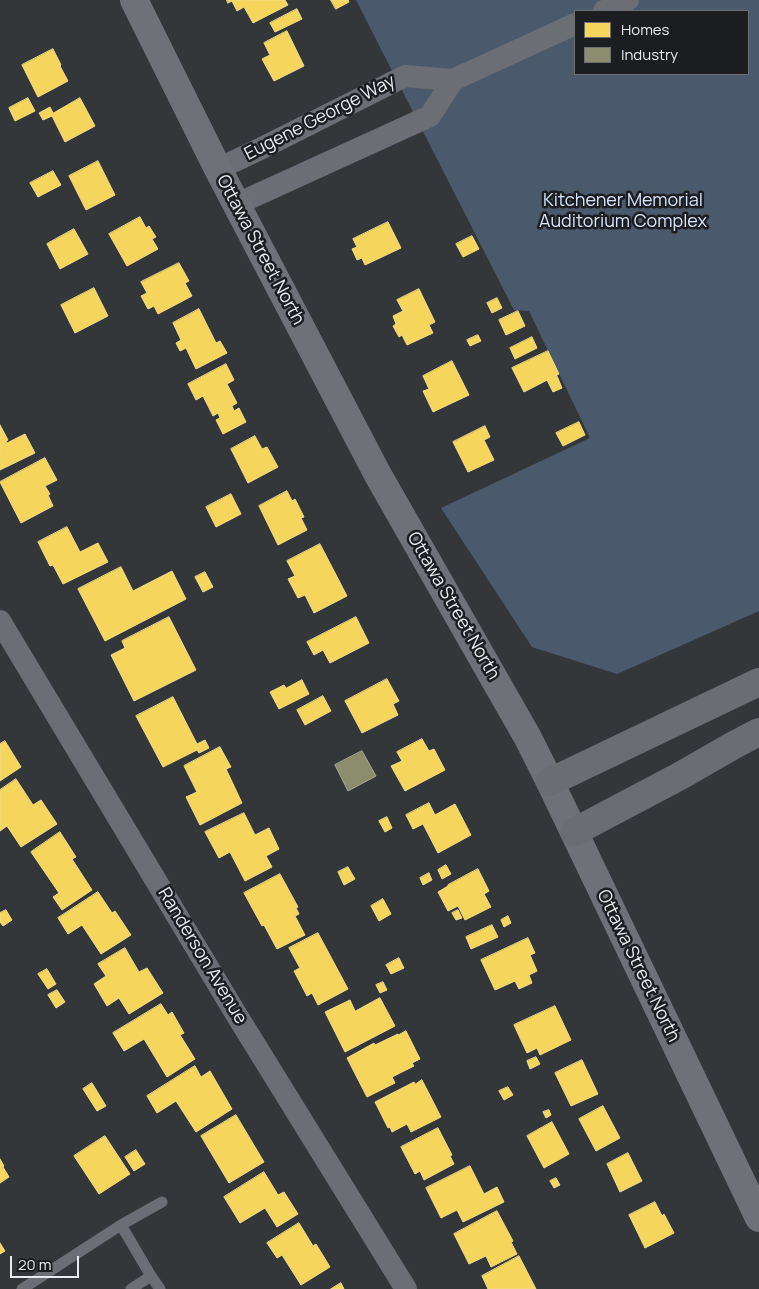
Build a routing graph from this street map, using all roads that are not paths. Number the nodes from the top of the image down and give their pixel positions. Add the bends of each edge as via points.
1 (134, 0) edge
2 (628, 0) edge
3 (606, 10) edge
4 (574, 24) edge
5 (453, 80) junction
6 (218, 169) junction
7 (237, 204) junction
8 (0, 621) edge
9 (759, 682) edge
10 (759, 732) edge
11 (550, 782) junction
12 (574, 832) junction
13 (162, 1202) dead end
14 (759, 1218) edge
15 (121, 1225) junction
16 (151, 1276) junction
17 (22, 1289) edge
18 (131, 1289) edge
19 (160, 1289) edge
20 (406, 1289) edge

1 - 6 main road, Ottawa Street North
2 - 3 street
4 - 5 street, Eugene George Way
5 - 6 street, Eugene George Way via 404,76
5 - 7 street via 430,116
6 - 7 main road, Ottawa Street North
7 - 11 main road, Ottawa Street North via 378,475
8 - 20 street, Randerson Avenue
9 - 11 highway
10 - 12 highway
11 - 12 main road, Ottawa Street North
12 - 14 main road, Ottawa Street North
13 - 15 lane
15 - 16 lane
15 - 17 lane
16 - 18 lane
16 - 19 lane

